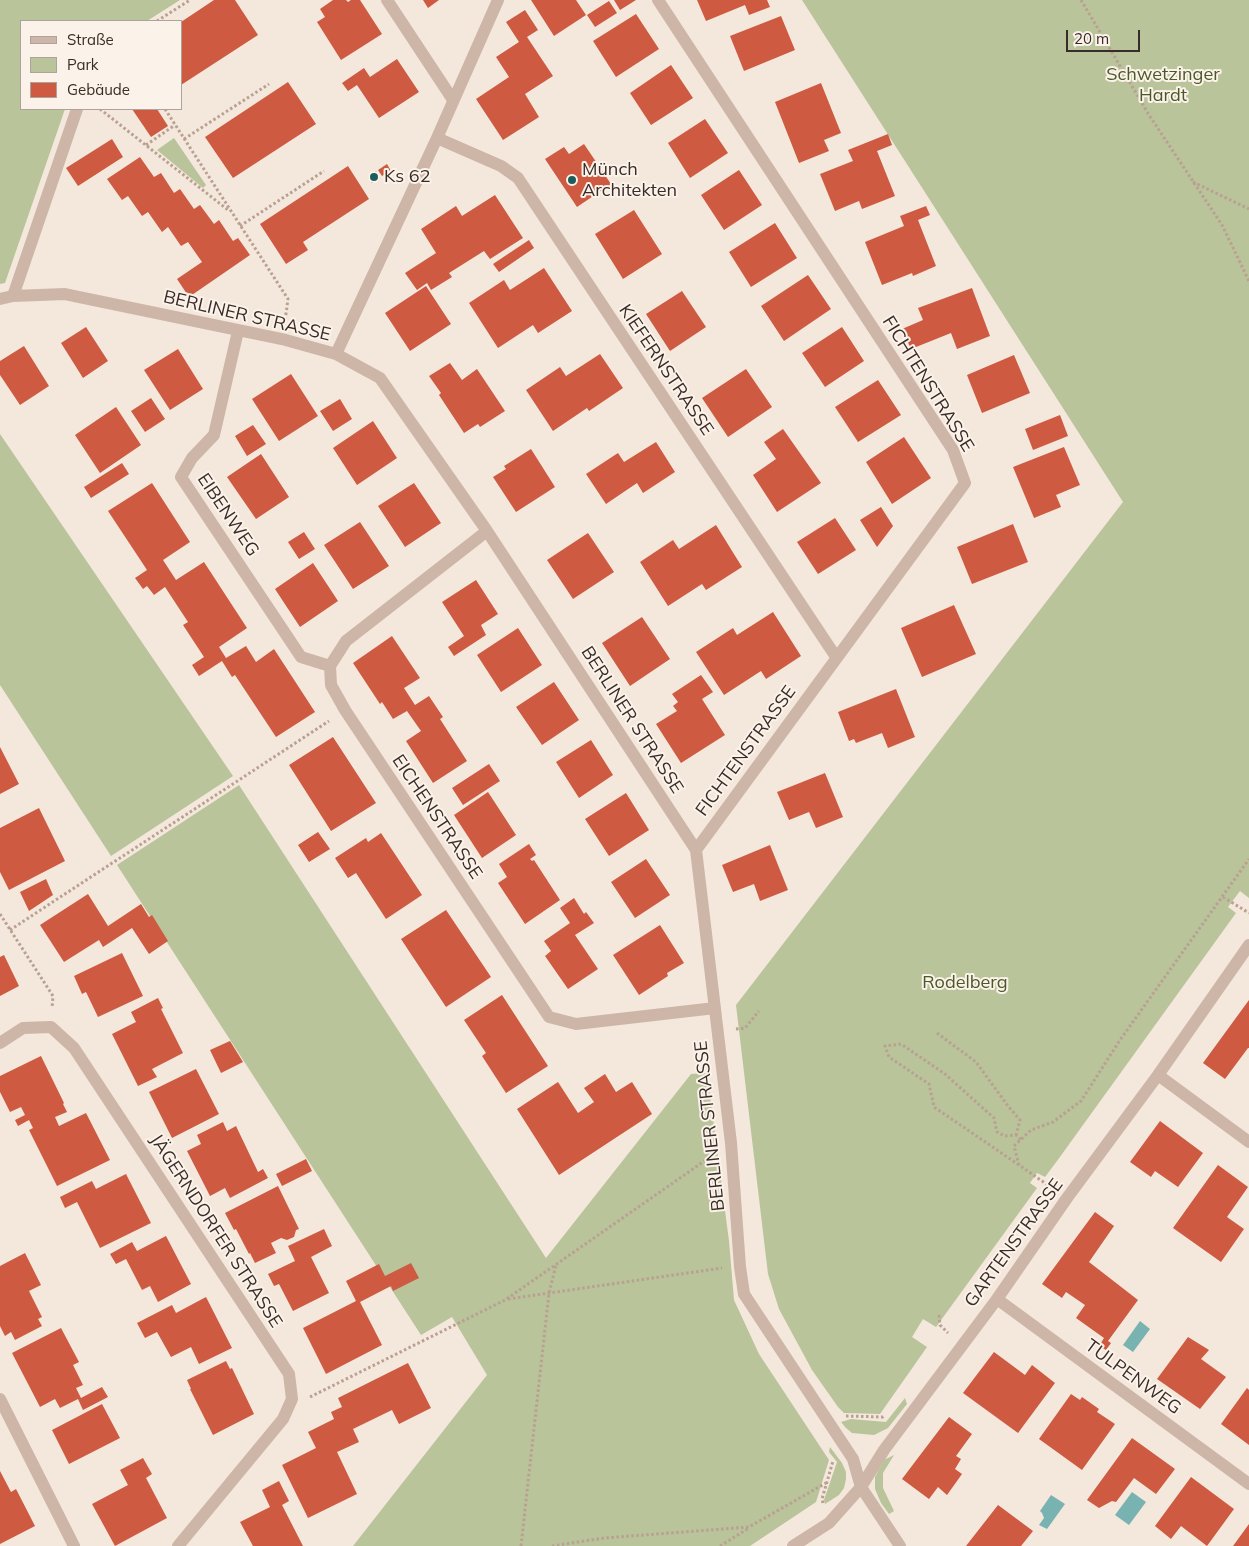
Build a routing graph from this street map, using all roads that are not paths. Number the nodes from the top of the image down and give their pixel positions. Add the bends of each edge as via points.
1 (387, 0) edge
2 (498, 0) edge
3 (658, 0) edge
4 (453, 100) junction
5 (77, 110) edge
6 (437, 138) junction
7 (6, 297) edge
8 (238, 331) junction
9 (336, 354) junction
10 (487, 531) junction
11 (836, 657) junction
12 (330, 666) junction
13 (696, 850) junction
14 (1249, 945) edge
15 (715, 1008) junction
16 (0, 1043) edge
17 (1158, 1075) junction
18 (1249, 1142) edge
19 (997, 1299) junction
20 (0, 1400) edge
21 (1249, 1484) edge
22 (861, 1487) junction
23 (74, 1546) edge
24 (178, 1546) edge
25 (793, 1546) edge
26 (900, 1546) edge

1 - 4 street
2 - 4 street
3 - 11 street, FICHTENSTRASSE via 953,450 965,483
4 - 6 street
5 - 7 street
6 - 9 street
6 - 11 street, KIEFERNSTRASSE via 501,166 518,178
7 - 8 street, BERLINER STRASSE via 65,294
8 - 9 street, BERLINER STRASSE
8 - 12 street, EIBENWEG via 214,435 192,458 181,477 301,657
9 - 10 street, BERLINER STRASSE via 380,378
10 - 12 street via 346,640
10 - 13 street, BERLINER STRASSE
11 - 13 street, FICHTENSTRASSE
12 - 15 street, EICHENSTRASSE via 331,685 345,710 549,1018 576,1024
13 - 15 street, BERLINER STRASSE
14 - 17 street, GARTENSTRASSE
15 - 22 street, BERLINER STRASSE via 744,1294 853,1458
16 - 24 street, JÄGERNDORFER STRASSE via 23,1028 51,1027 74,1048 289,1374 292,1399 283,1419
17 - 18 street
17 - 19 street, GARTENSTRASSE
19 - 21 street, TULPENWEG
19 - 22 street, GARTENSTRASSE via 884,1450
20 - 23 street
22 - 25 street, GARTENSTRASSE via 829,1523
22 - 26 street, BERLINER STRASSE

